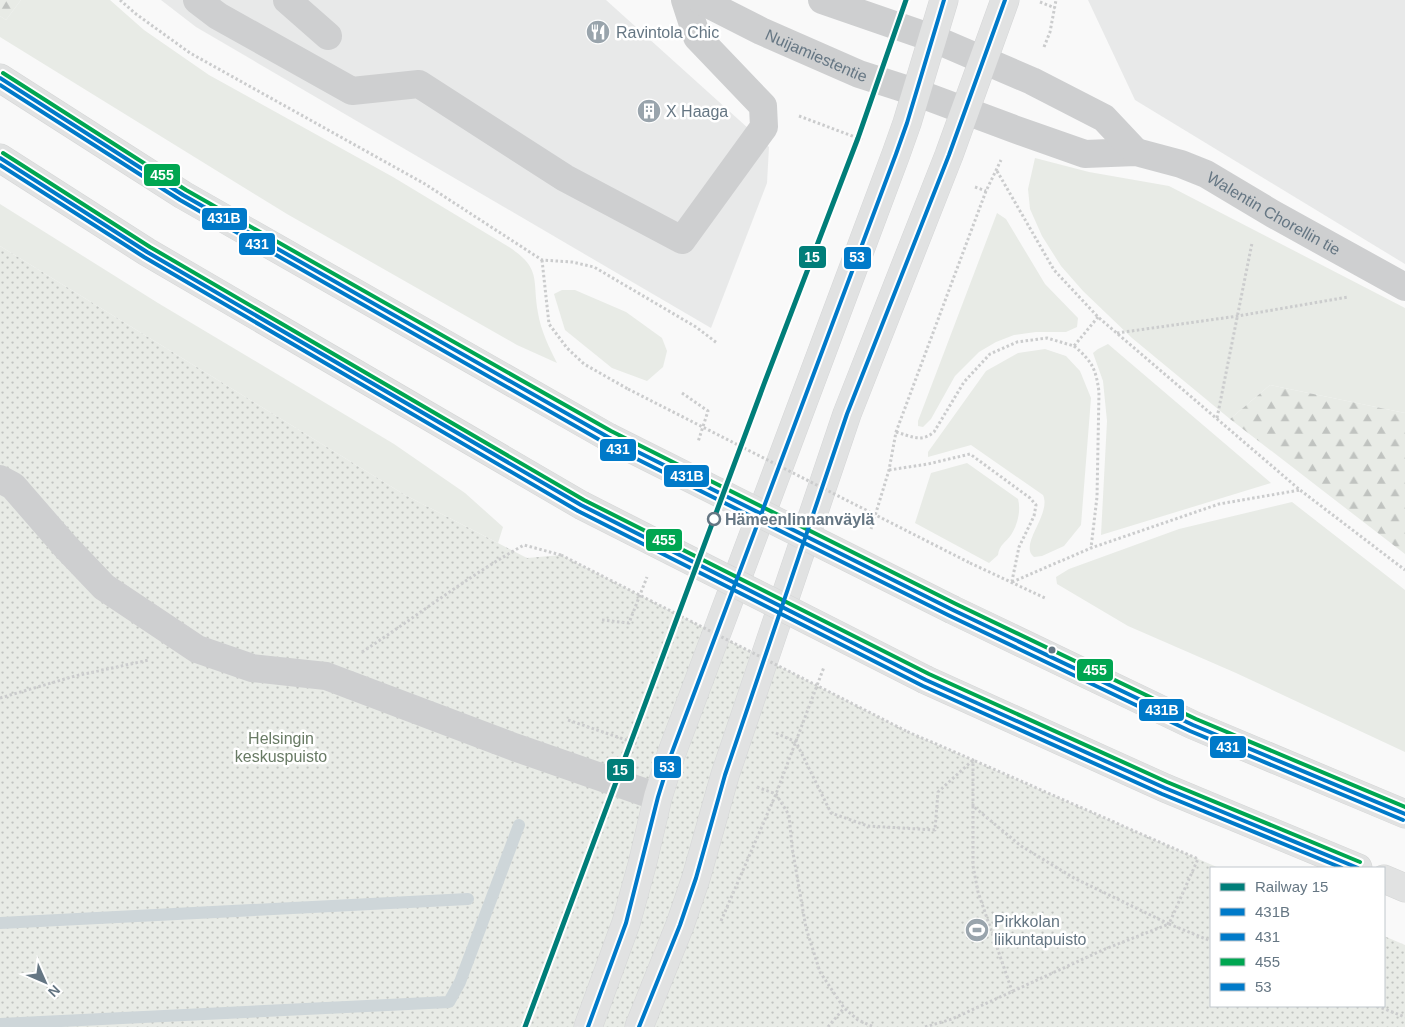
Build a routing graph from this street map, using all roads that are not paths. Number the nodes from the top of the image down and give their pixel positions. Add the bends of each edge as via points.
1 (197, 0) edge
2 (287, 0) edge
3 (685, 0) edge
4 (700, 0) edge
5 (822, 0) edge
6 (944, 0) edge
7 (1004, 0) edge
8 (328, 36) dead end
9 (932, 38) junction
10 (984, 59) junction
11 (0, 78) edge
12 (915, 92) junction
13 (966, 111) junction
14 (1136, 152) junction
15 (0, 158) edge
16 (1405, 287) edge
17 (0, 479) edge
18 (658, 796) junction
19 (1405, 814) edge
20 (1356, 867) edge
21 (1385, 879) edge
22 (1405, 888) edge
23 (588, 1027) edge
24 (639, 1027) edge

1 - 3 street via 218,16 352,91 419,84 566,178 682,240 764,127 763,106 697,37
2 - 8 street
4 - 12 street, Nuijamiestentie via 842,67
5 - 9 street
6 - 9 main road
7 - 10 main road
9 - 10 street
9 - 12 main road
10 - 13 main road
10 - 14 street via 1104,118
11 - 19 main road, bridge via 183,195 608,437 953,610 1193,725
12 - 13 street, Nuijamiestentie
12 - 18 main road via 896,154
13 - 14 street, Walentin Chorellin tie via 1085,154
13 - 24 main road via 847,414 724,776 696,878
14 - 16 street, Walentin Chorellin tie via 1206,174
15 - 20 main road, bridge via 147,252 581,505 926,680 1165,788
17 - 18 street via 13,486 104,587 197,649 252,668 326,676 514,747
18 - 23 main road via 626,923
21 - 22 main road

